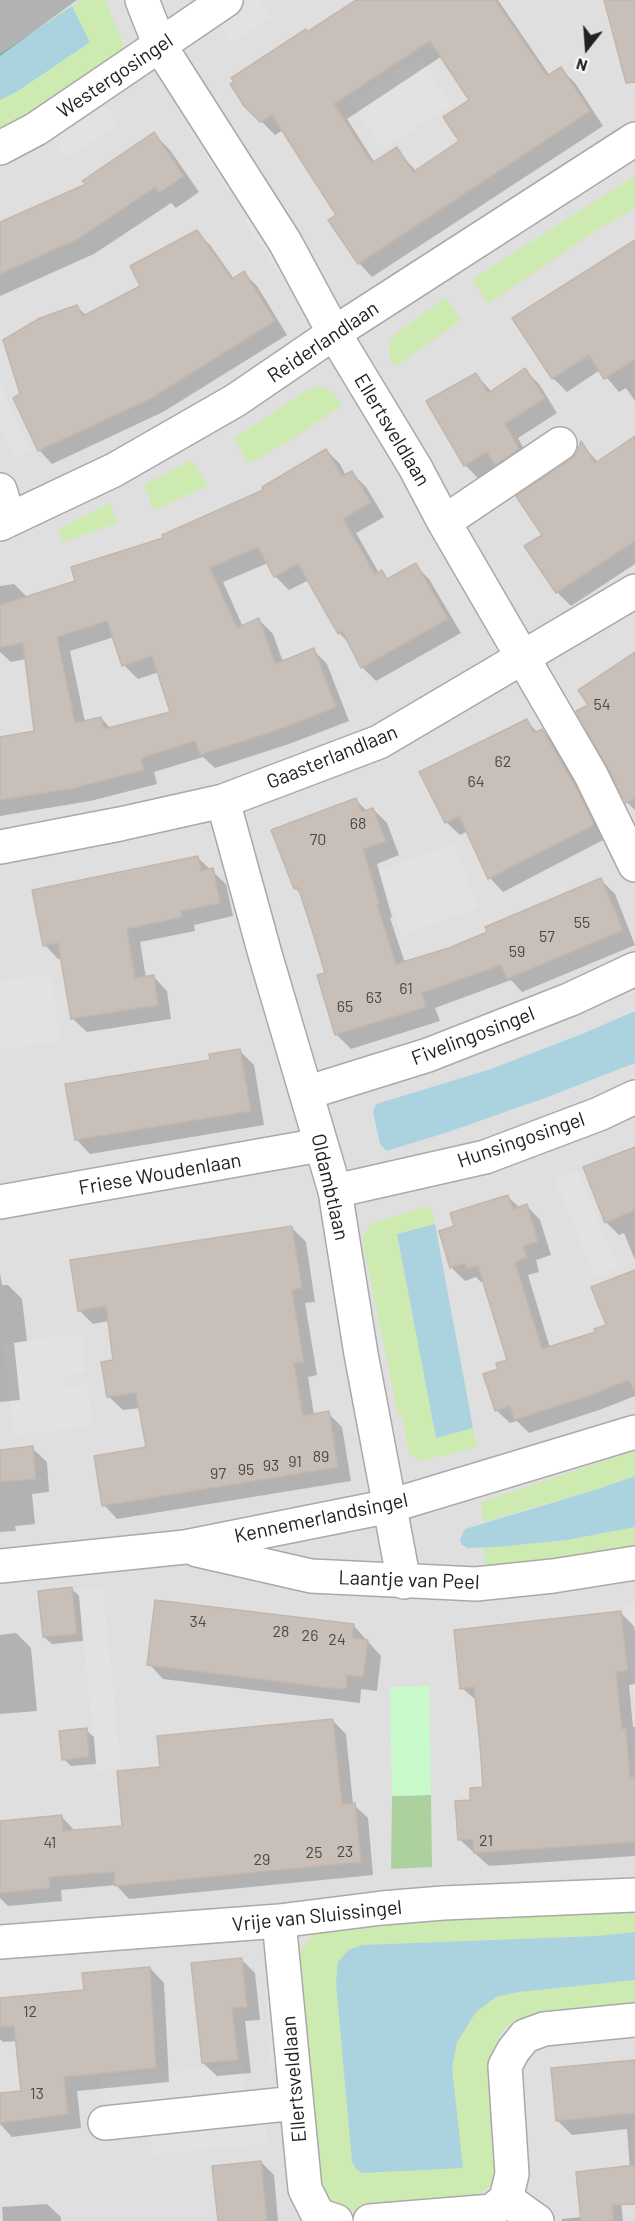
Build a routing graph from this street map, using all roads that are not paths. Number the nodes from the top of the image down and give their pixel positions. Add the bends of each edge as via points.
1 (142, 0) edge
2 (226, 0) edge
3 (159, 46) junction
4 (635, 140) edge
5 (0, 148) edge
6 (334, 333) junction
7 (560, 444) dead end
8 (3, 511) edge
9 (444, 522) junction
10 (635, 591) edge
11 (522, 657) junction
12 (223, 801) junction
13 (0, 847) edge
14 (635, 865) edge
15 (635, 969) edge
16 (306, 1093) junction
17 (635, 1097) edge
18 (320, 1145) junction
19 (335, 1191) junction
20 (0, 1202) edge
21 (635, 1432) edge
22 (390, 1506) junction
23 (185, 1547) junction
24 (635, 1563) edge
25 (0, 1566) edge
26 (404, 1582) junction
27 (635, 1895) edge
28 (279, 1921) junction
29 (0, 1942) edge
30 (635, 2019) edge
31 (296, 2103) junction
32 (105, 2123) dead end
33 (506, 2199) junction
34 (323, 2219) edge
35 (370, 2221) edge
36 (537, 2221) edge

1 - 3 street, Ellertsveldlaan
2 - 3 street, Westergosingel
3 - 5 street, Westergosingel via 36,129
3 - 6 street, Ellertsveldlaan via 285,242
4 - 6 street, Reiderlandlaan
6 - 8 street, Reiderlandlaan via 236,400 114,470
6 - 9 street, Ellertsveldlaan
7 - 9 street
9 - 11 street, Ellertsveldlaan
10 - 11 street, Gaasterlandlaan
11 - 12 street, Gaasterlandlaan via 379,742
11 - 14 street, Ellertsveldlaan via 591,775
12 - 13 street, Gaasterlandlaan
12 - 16 street, Oldambtlaan
15 - 16 street, Fivelingosingel via 571,999 428,1055
16 - 18 street, Oldambtlaan
17 - 19 street, Hunsingosingel via 485,1157
18 - 19 street, Oldambtlaan
18 - 20 street, Friese Woudenlaan
19 - 22 street, Oldambtlaan
21 - 22 street, Kennemerlandsingel
22 - 23 street, Kennemerlandsingel
22 - 26 street, Oldambtlaan
23 - 25 street, Kennemerlandsingel
23 - 26 street, Laantje van Peel via 311,1576
24 - 26 street, Laantje van Peel via 476,1584
27 - 28 street, Vrije van Sluissingel via 443,1903
28 - 29 street, Vrije van Sluissingel
28 - 31 street, Ellertsveldlaan
30 - 33 street via 544,2029 525,2036 513,2051 505,2066 512,2174
31 - 32 street
31 - 34 street, Ellertsveldlaan via 304,2189
33 - 35 street via 492,2211
33 - 36 street

